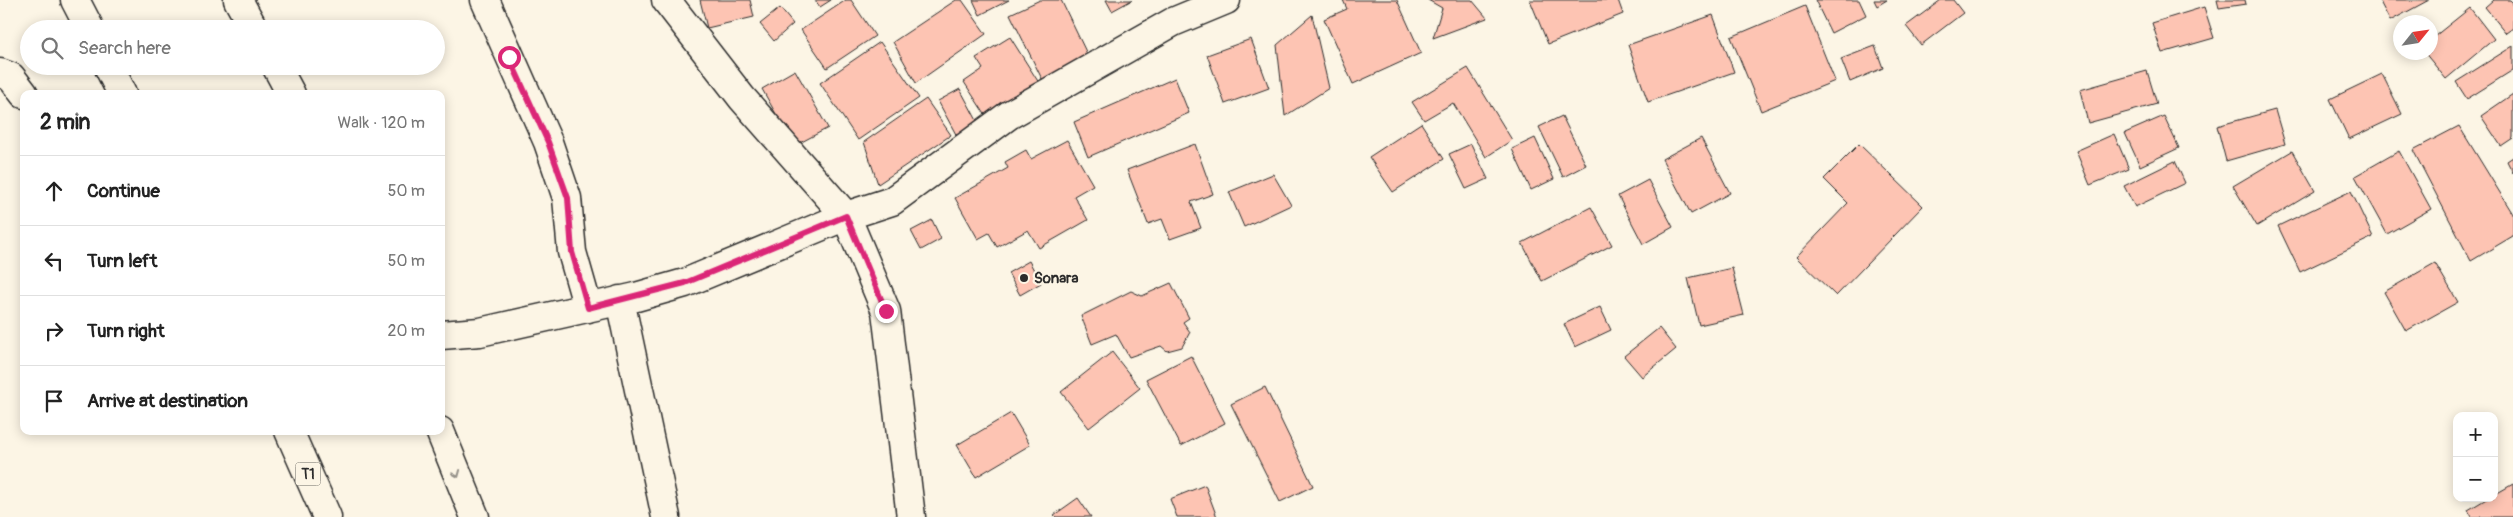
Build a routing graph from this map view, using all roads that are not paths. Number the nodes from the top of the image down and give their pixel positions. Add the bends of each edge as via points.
1 (75, 0) edge
2 (238, 0) edge
3 (484, 0) edge
4 (666, 0) edge
5 (1226, 0) edge
6 (85, 20) edge
7 (249, 20) edge
8 (0, 72) edge
9 (112, 75) edge
10 (281, 75) edge
11 (21, 90) edge
12 (120, 90) edge
13 (289, 90) edge
14 (846, 216) junction
15 (620, 300) junction
16 (588, 308) junction
17 (445, 335) edge
18 (291, 435) edge
19 (442, 435) edge
20 (327, 517) edge
21 (474, 517) edge
22 (666, 517) edge
23 (911, 517) edge

1 - 6 main road
2 - 7 main road
3 - 16 main road via 548,142 568,198 572,252
4 - 14 main road via 742,98
5 - 14 main road via 1173,22 1009,115 892,202
8 - 11 main road via 11,77
9 - 12 main road
10 - 13 main road
14 - 15 main road via 685,283
14 - 23 main road via 886,311
15 - 16 main road
15 - 22 main road
16 - 17 main road via 480,332
18 - 20 main road, T1
19 -> 21 main road

